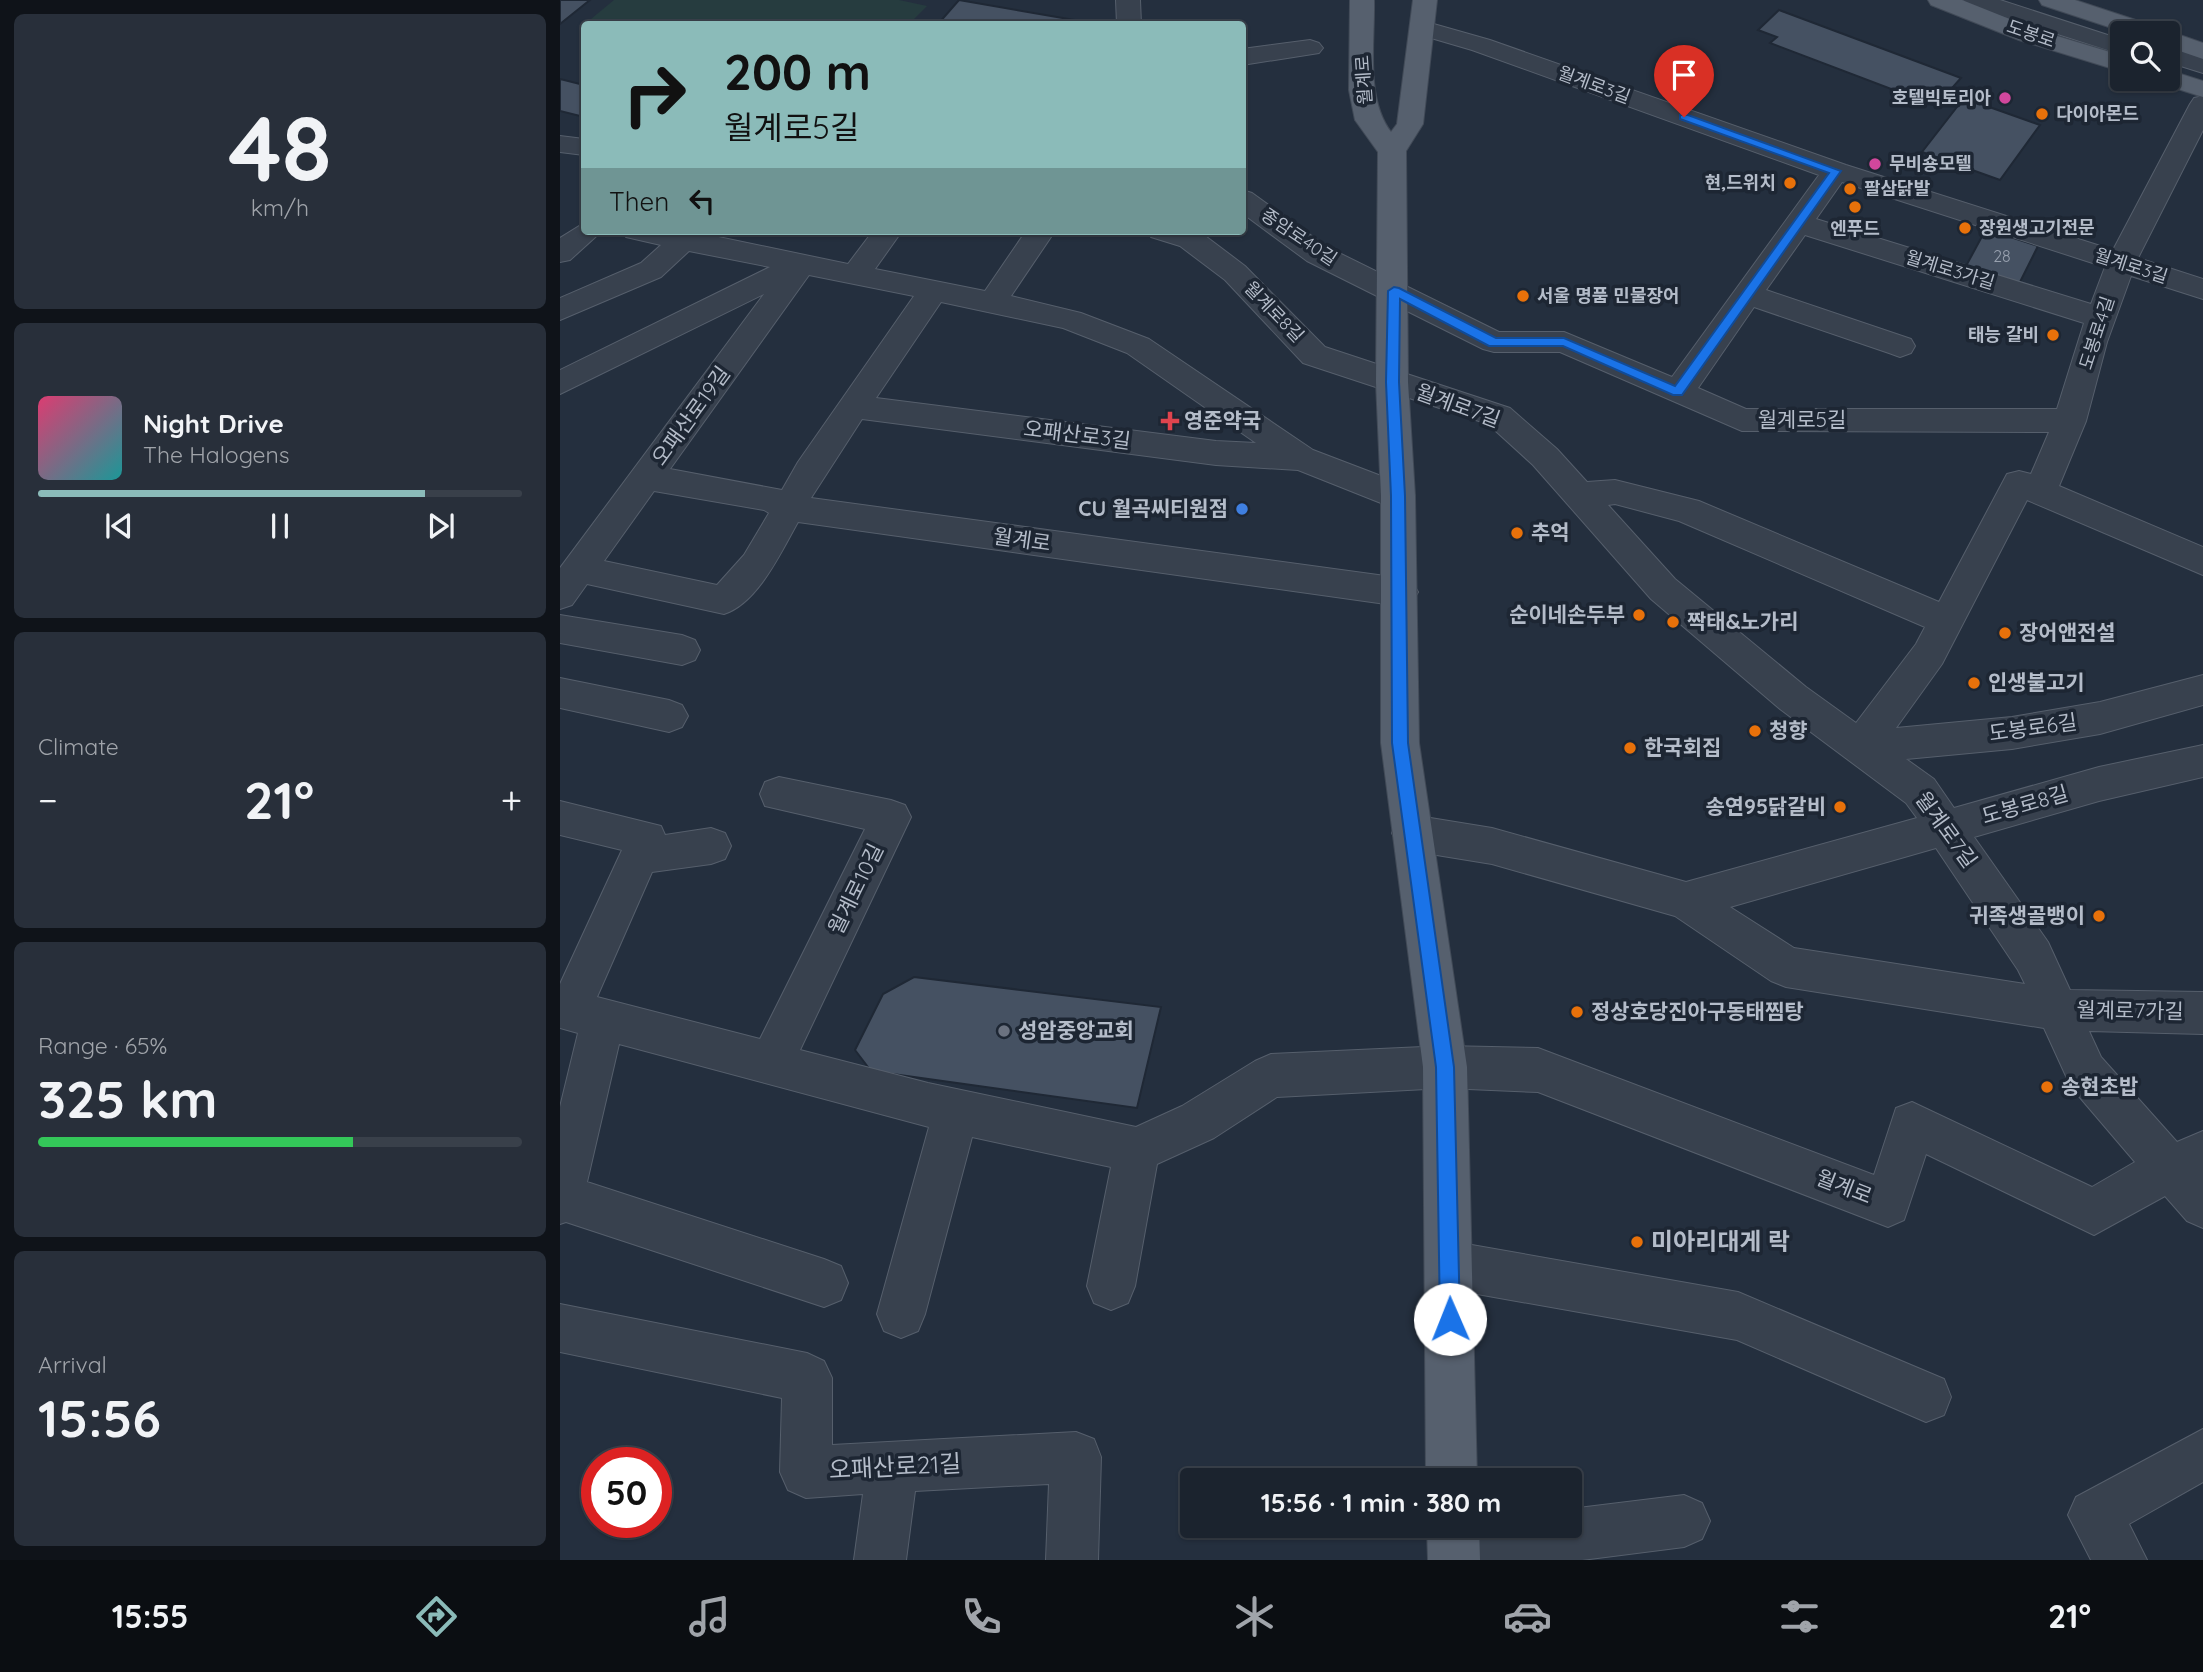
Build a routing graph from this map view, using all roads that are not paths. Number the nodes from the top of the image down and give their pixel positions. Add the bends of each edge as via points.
1 (1128, 0) edge
2 (1362, 0) edge
3 (1425, 0) edge
4 (1940, 0) edge
5 (1976, 0) edge
6 (2000, 0) edge
7 (2051, 0) edge
8 (1129, 21) edge
9 (2115, 21) edge
10 (1423, 28) junction
11 (2110, 35) edge
12 (2180, 43) edge
13 (2110, 44) edge
14 (1310, 48) dead end
15 (2203, 51) edge
16 (1246, 56) edge
17 (2180, 58) edge
18 (2110, 60) edge
19 (2203, 65) edge
20 (2180, 66) edge
21 (2203, 73) edge
22 (2180, 82) edge
23 (2203, 89) edge
24 (2203, 104) edge
25 (560, 144) edge
26 (581, 147) edge
27 (1392, 151) junction
28 (1836, 171) junction
29 (1246, 202) edge
30 (560, 222) edge
31 (1798, 223) junction
32 (581, 224) edge
33 (582, 235) edge
34 (660, 235) edge
35 (885, 235) edge
36 (1038, 235) edge
37 (1183, 235) edge
38 (685, 239) junction
39 (560, 253) edge
40 (802, 263) junction
41 (2121, 263) junction
42 (856, 274) junction
43 (2203, 289) edge
44 (934, 290) junction
45 (1394, 291) junction
46 (1748, 294) junction
47 (992, 302) junction
48 (560, 310) edge
49 (2101, 318) junction
50 (1900, 346) dead end
51 (1392, 382) junction
52 (560, 383) edge
53 (1678, 392) junction
54 (854, 407) junction
55 (2070, 421) junction
56 (1301, 458) junction
57 (646, 477) junction
58 (2040, 492) junction
59 (1578, 495) junction
60 (1398, 496) junction
61 (789, 508) junction
62 (2203, 562) edge
63 (567, 582) edge
64 (1400, 592) junction
65 (1947, 621) junction
66 (560, 629) edge
67 (682, 650) dead end
68 (2203, 690) edge
69 (560, 693) edge
70 (669, 716) dead end
71 (1860, 747) junction
72 (2203, 761) edge
73 (779, 794) dead end
74 (560, 818) edge
75 (1947, 827) junction
76 (1412, 833) junction
77 (711, 846) dead end
78 (640, 856) junction
79 (1686, 901) junction
80 (2058, 1010) junction
81 (578, 1012) edge
82 (2203, 1013) edge
83 (771, 1063) junction
84 (1445, 1067) junction
85 (956, 1111) junction
86 (1137, 1150) junction
87 (2187, 1161) edge
88 (560, 1199) edge
89 (2203, 1205) edge
90 (1449, 1265) junction
91 (824, 1283) dead end
92 (1111, 1286) dead end
93 (901, 1314) dead end
94 (560, 1328) edge
95 (1926, 1397) dead end
96 (2203, 1454) edge
97 (893, 1466) junction
98 (1452, 1468) edge
99 (1684, 1521) dead end
100 (1453, 1545) edge
101 (880, 1560) edge
102 (1072, 1560) edge
103 (2121, 1560) edge

1 - 8 street
2 - 27 main road, 월계로 via 1362,90 1368,120
3 - 10 main road
4 - 18 main road, 도봉로 via 2028,35
5 - 13 street
6 - 11 street
7 - 9 main road, 도봉로
10 - 27 main road via 1410,124
10 - 28 street, 월계로3길
12 - 15 main road
14 - 16 street
17 - 19 street
20 - 21 street
22 - 23 main road
24 - 41 street, 도봉로4길
25 - 26 street
27 - 45 main road
28 - 31 street
28 - 41 street, 월계로3길
29 - 45 street, 종암로40길 via 1317,254
30 - 32 street
31 - 46 street
31 - 49 street, 월계로3가길
33 - 39 street
34 - 38 street, 오패산로3길
35 - 42 street
36 - 47 street
37 - 51 street, 월계로8길 via 1235,272 1314,355
38 - 40 street, 오패산로3길
38 - 48 street via 651,270
40 - 42 street, 오패산로3길
40 - 52 street
40 - 57 street, 오패산로19길
41 - 43 street, 월계로3길
41 - 49 street, 도봉로4길
42 - 44 street, 오패산로3길
44 - 47 street, 오패산로3길
44 - 54 street
45 - 51 main road
45 - 53 street, 월계로5길 via 1494,342 1564,342
46 - 50 street
46 - 53 street
47 - 56 street, 오패산로3길 via 1070,320 1138,346
49 - 55 street, 도봉로4길
51 - 59 street, 월계로7길 via 1499,416 1545,457
51 - 60 main road
53 - 55 street, 월계로5길 via 1742,420
54 - 56 street, 오패산로3길 via 1216,453
54 - 61 street
55 - 58 street, 도봉로4길
56 - 60 street, 오패산로3길
57 - 61 street, 월계로 via 771,499
57 - 63 street, 오패산로19길
58 - 62 street
58 - 65 street via 2020,483
59 - 65 street via 1615,492 1687,510
59 - 71 street, 월계로7길 via 1663,589 1793,698
60 - 64 main road
61 - 63 street, 오패산로19길 via 756,565 724,600
61 - 64 street, 월계로
64 - 76 main road via 1400,743
65 - 71 street via 1929,654
66 - 67 street
68 - 71 street, 도봉로6길 via 2100,718 2012,733
69 - 70 street
71 - 75 street, 월계로7길 via 1920,791
72 - 75 street, 도봉로8길 via 2099,784
73 - 83 street, 월계로10길 via 891,817
74 - 78 street via 647,838
75 - 79 street, 도봉로8길
75 - 80 street, 월계로7길 via 2033,956
76 - 79 street via 1492,846
76 - 84 main road
77 - 78 street
78 - 81 street
79 - 80 street via 1786,967
80 - 82 street, 월계로7가길
80 - 87 street, 월계로7길 via 2086,1072
81 - 83 street
81 - 88 street
83 - 85 street
84 - 86 street via 1271,1076 1198,1122
84 - 87 street, 월계로 via 1538,1070 1888,1203 1912,1124 2094,1212
84 - 90 main road
85 - 86 street
85 - 93 street
86 - 92 street
87 - 89 street, 월계로7길
88 - 91 street
90 - 95 street via 1738,1315
90 - 98 main road
94 - 97 street, 오패산로21길 via 807,1378 806,1472
96 - 103 street via 2094,1515
97 - 101 street
97 - 102 street, 오패산로21길 via 1076,1457
99 - 100 street

